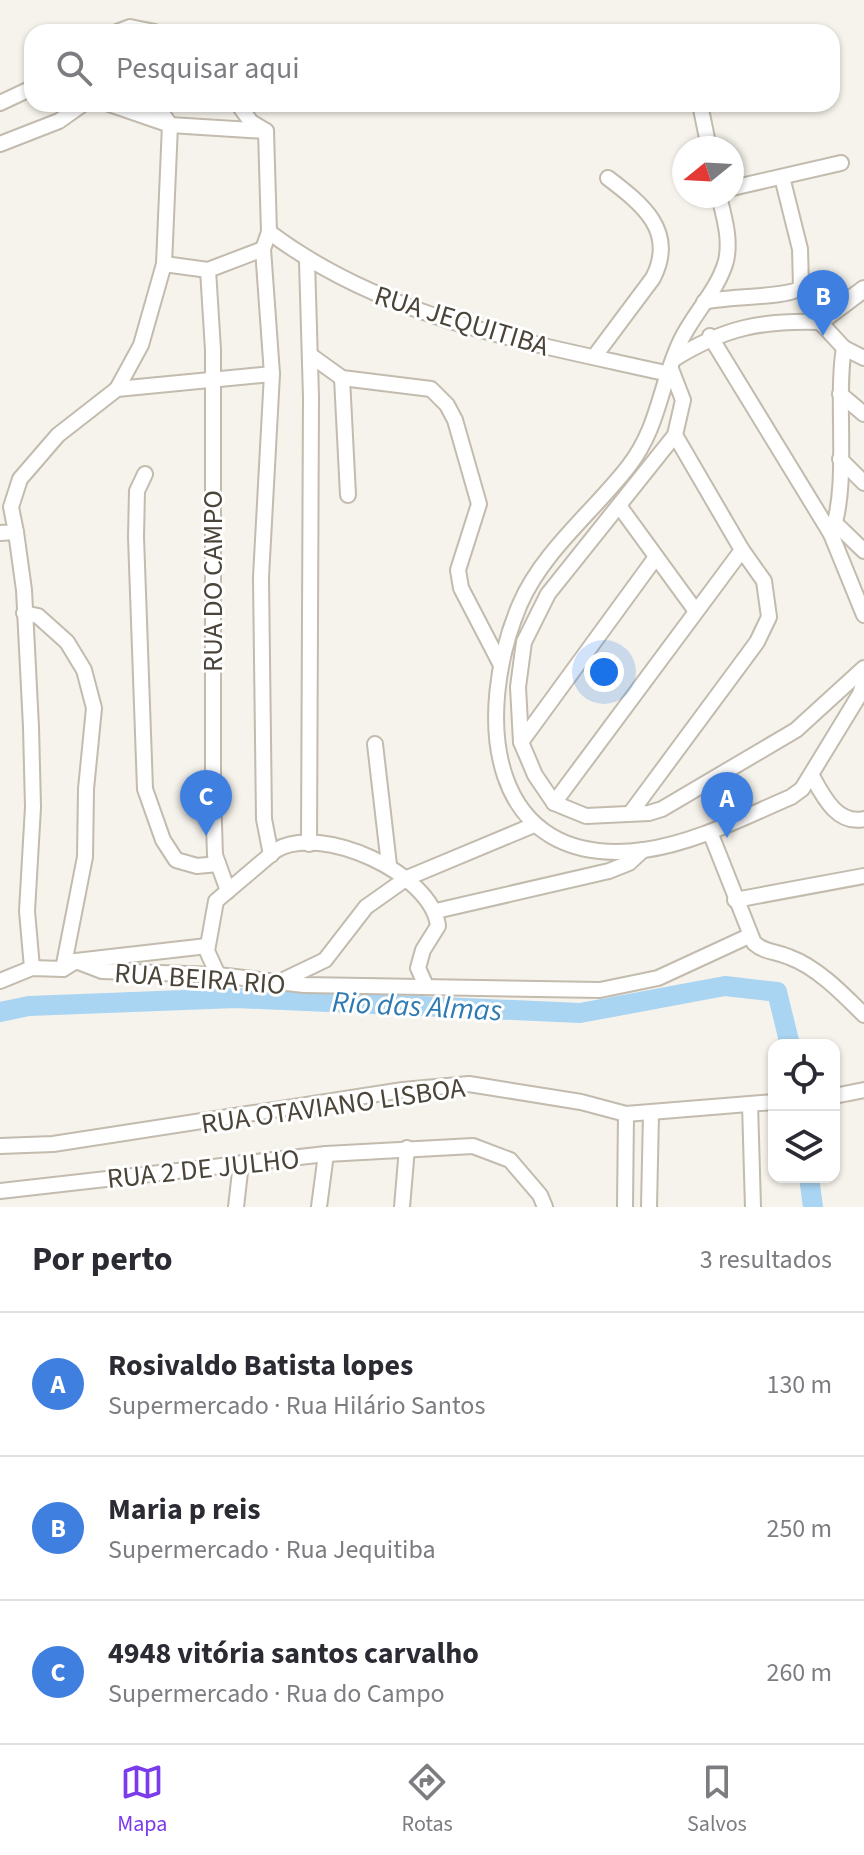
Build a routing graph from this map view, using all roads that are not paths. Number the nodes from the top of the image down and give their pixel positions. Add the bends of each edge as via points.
1 (24, 92) edge
2 (0, 103) edge
3 (72, 112) edge
4 (132, 112) edge
5 (161, 112) edge
6 (244, 112) edge
7 (702, 112) edge
8 (170, 125) junction
9 (266, 131) junction
10 (707, 136) edge
11 (0, 144) edge
12 (841, 163) dead end
13 (782, 177) junction
14 (608, 178) dead end
15 (744, 185) edge
16 (721, 208) edge
17 (269, 232) junction
18 (263, 249) junction
19 (307, 261) junction
20 (164, 264) junction
21 (208, 270) junction
22 (864, 289) edge
23 (704, 302) junction
24 (820, 322) junction
25 (710, 336) junction
26 (844, 348) junction
27 (310, 355) junction
28 (594, 357) junction
29 (864, 358) edge
30 (671, 367) junction
31 (272, 374) junction
32 (342, 378) junction
33 (213, 382) junction
34 (117, 389) junction
35 (840, 394) junction
36 (864, 414) edge
37 (675, 435) junction
38 (840, 459) junction
39 (145, 474) dead end
40 (864, 483) edge
41 (348, 495) dead end
42 (620, 507) junction
43 (833, 528) junction
44 (16, 532) junction
45 (0, 533) edge
46 (742, 550) junction
47 (864, 551) edge
48 (656, 557) junction
49 (695, 610) junction
50 (24, 613) junction
51 (864, 615) edge
52 (501, 665) junction
53 (864, 668) edge
54 (863, 689) edge
55 (521, 742) junction
56 (375, 744) dead end
57 (812, 776) junction
58 (554, 803) junction
59 (632, 811) junction
60 (864, 819) edge
61 (534, 825) junction
62 (710, 832) junction
63 (309, 844) junction
64 (643, 850) junction
65 (271, 855) junction
66 (218, 864) junction
67 (389, 865) junction
68 (864, 876) edge
69 (407, 878) junction
70 (228, 891) junction
71 (735, 900) junction
72 (436, 911) junction
73 (749, 936) junction
74 (207, 946) junction
75 (69, 965) junction
76 (32, 968) junction
77 (218, 975) junction
78 (3, 979) edge
79 (277, 983) junction
80 (426, 986) junction
81 (864, 1015) edge
82 (864, 1090) edge
83 (840, 1095) edge
84 (762, 1103) edge
85 (626, 1114) junction
86 (651, 1114) junction
87 (0, 1146) edge
88 (407, 1148) junction
89 (326, 1154) junction
90 (241, 1163) junction
91 (0, 1191) edge
92 (236, 1207) edge
93 (319, 1207) edge
94 (402, 1207) edge
95 (545, 1207) edge
96 (625, 1207) edge
97 (649, 1207) edge
98 (753, 1207) edge

1 - 2 street
3 - 11 street
4 - 8 street
5 - 8 street
6 - 9 street
7 - 10 street
8 - 9 street
8 - 20 street
9 - 17 street
12 - 13 street
13 - 15 street
13 - 23 street via 803,282 793,293
14 - 28 street via 643,204 662,240 653,278
16 - 23 street via 728,248 721,274
17 - 18 street
17 - 19 street, RUA JEQUITIBA
18 - 21 street
18 - 31 street
19 - 27 street
19 - 28 street, RUA JEQUITIBA via 416,311
20 - 21 street
20 - 34 street via 141,345
21 - 33 street, RUA DO CAMPO
22 - 24 street
23 - 30 street
24 - 25 street via 762,324
24 - 26 street
25 - 30 street
25 - 43 street
26 - 29 street
26 - 35 street
27 - 32 street
27 - 63 street
28 - 30 street, RUA JEQUITIBA
30 - 37 street via 683,400
30 - 52 street via 645,444 539,571 522,600
31 - 33 street
31 - 65 street via 261,577 264,819
32 - 41 street
32 - 52 street via 431,389 451,413 479,504 458,570 461,588
33 - 34 street
33 - 66 street, RUA DO CAMPO via 212,780
34 - 44 street via 58,435 20,479 11,507
35 - 36 street
35 - 38 street
37 - 42 street
37 - 46 street
38 - 40 street
38 - 43 street
39 - 66 street via 137,491 136,537 145,789 176,860
42 - 48 street
42 - 55 street via 548,594 524,642 518,687
43 - 47 street
43 - 51 street
44 - 45 street
44 - 50 street
46 - 49 street
46 - 59 street via 764,581 769,617 757,642
48 - 49 street
48 - 55 street
49 - 58 street
50 - 75 street via 38,616 67,642 84,670 94,708 85,857
50 - 76 street via 32,759 27,911
52 - 61 street via 495,739 507,781
53 - 59 street via 796,730 761,753 682,800 649,813
54 - 57 street
55 - 58 street
56 - 67 street
57 - 60 street via 840,815
57 - 62 street via 791,797
58 - 59 street via 586,816
61 - 64 street via 558,841 580,847
61 - 69 street
62 - 64 street
62 - 71 street
63 - 65 street via 285,845
63 - 67 street via 351,850
64 - 72 street via 609,871
65 - 70 street
66 - 70 street, RUA DO CAMPO
67 - 69 street
68 - 71 street
69 - 72 street
69 - 79 street via 366,907 325,960
70 - 74 street via 216,901
71 - 73 street
72 - 80 street via 438,926 418,968
73 - 80 street, RUA BEIRA RIO via 630,987 563,991
73 - 81 street via 768,953 789,957 826,980
74 - 75 street
74 - 77 street
75 - 76 street
75 - 77 street, RUA BEIRA RIO via 184,977
76 - 78 street
77 - 79 street, RUA BEIRA RIO
79 - 80 street, RUA BEIRA RIO
82 - 83 street
84 - 86 street, RUA OTAVIANO LISBOA
84 - 98 street
85 - 86 street, RUA OTAVIANO LISBOA
85 - 87 street, RUA OTAVIANO LISBOA via 469,1084 68,1142
85 - 96 street
86 - 97 street
88 - 89 street, RUA 2 DE JULHO
88 - 94 street
88 - 95 street, RUA 2 DE JULHO via 473,1146 510,1160
89 - 90 street, RUA 2 DE JULHO
89 - 93 street
90 - 91 street, RUA 2 DE JULHO
90 - 92 street

